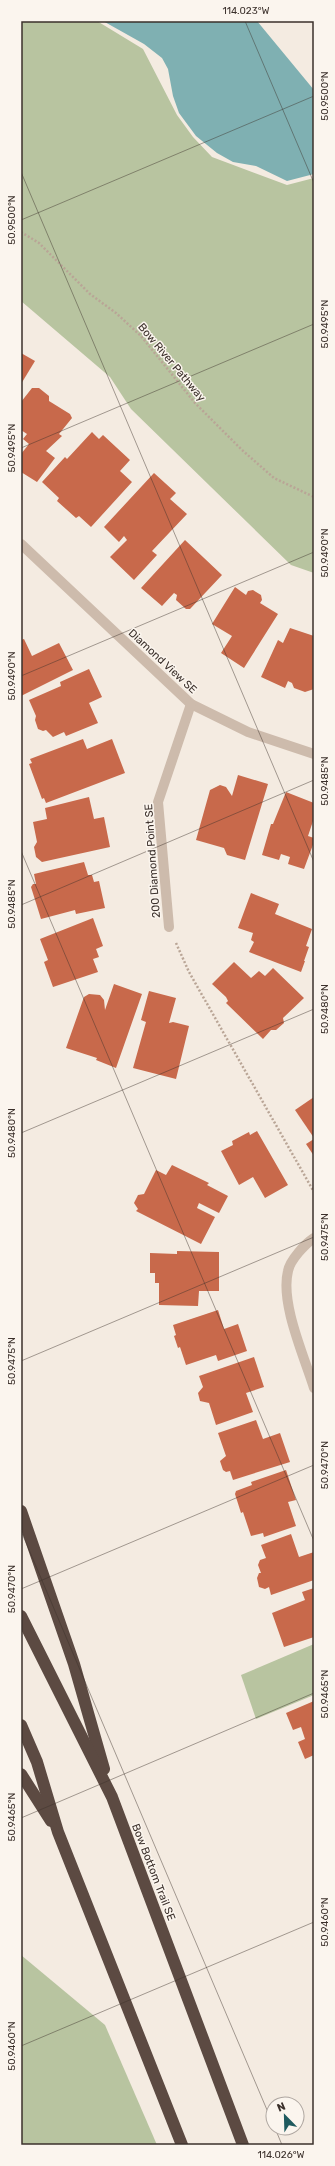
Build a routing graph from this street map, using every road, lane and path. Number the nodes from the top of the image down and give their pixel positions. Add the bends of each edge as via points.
1 (21, 232) edge
2 (314, 497) edge
3 (21, 544) edge
4 (191, 704) junction
5 (314, 754) edge
6 (169, 926) joint
7 (314, 1192) edge
8 (314, 1238) edge
9 (314, 1388) edge
10 (21, 1511) edge
11 (21, 1616) edge
12 (21, 1724) edge
13 (21, 1774) edge
14 (112, 1797) junction
15 (58, 1832) junction
16 (182, 2145) edge
17 (243, 2145) edge

1 - 2 path, Bow River Pathway via 39,243 90,294 116,312 141,336 195,403 242,450 274,478
3 - 4 street, Diamond View SE
4 - 5 street, Diamond View SE via 248,732
4 - 6 street, 200 Diamond Point SE via 158,802
6 - 7 path via 189,972
8 - 9 street via 304,1244 288,1270 287,1301
10 - 14 highway via 74,1664
11 - 14 highway, Bow Bottom Trail SE
12 - 15 highway via 37,1762
13 - 15 highway
14 - 17 highway, Bow Bottom Trail SE
15 - 16 highway

